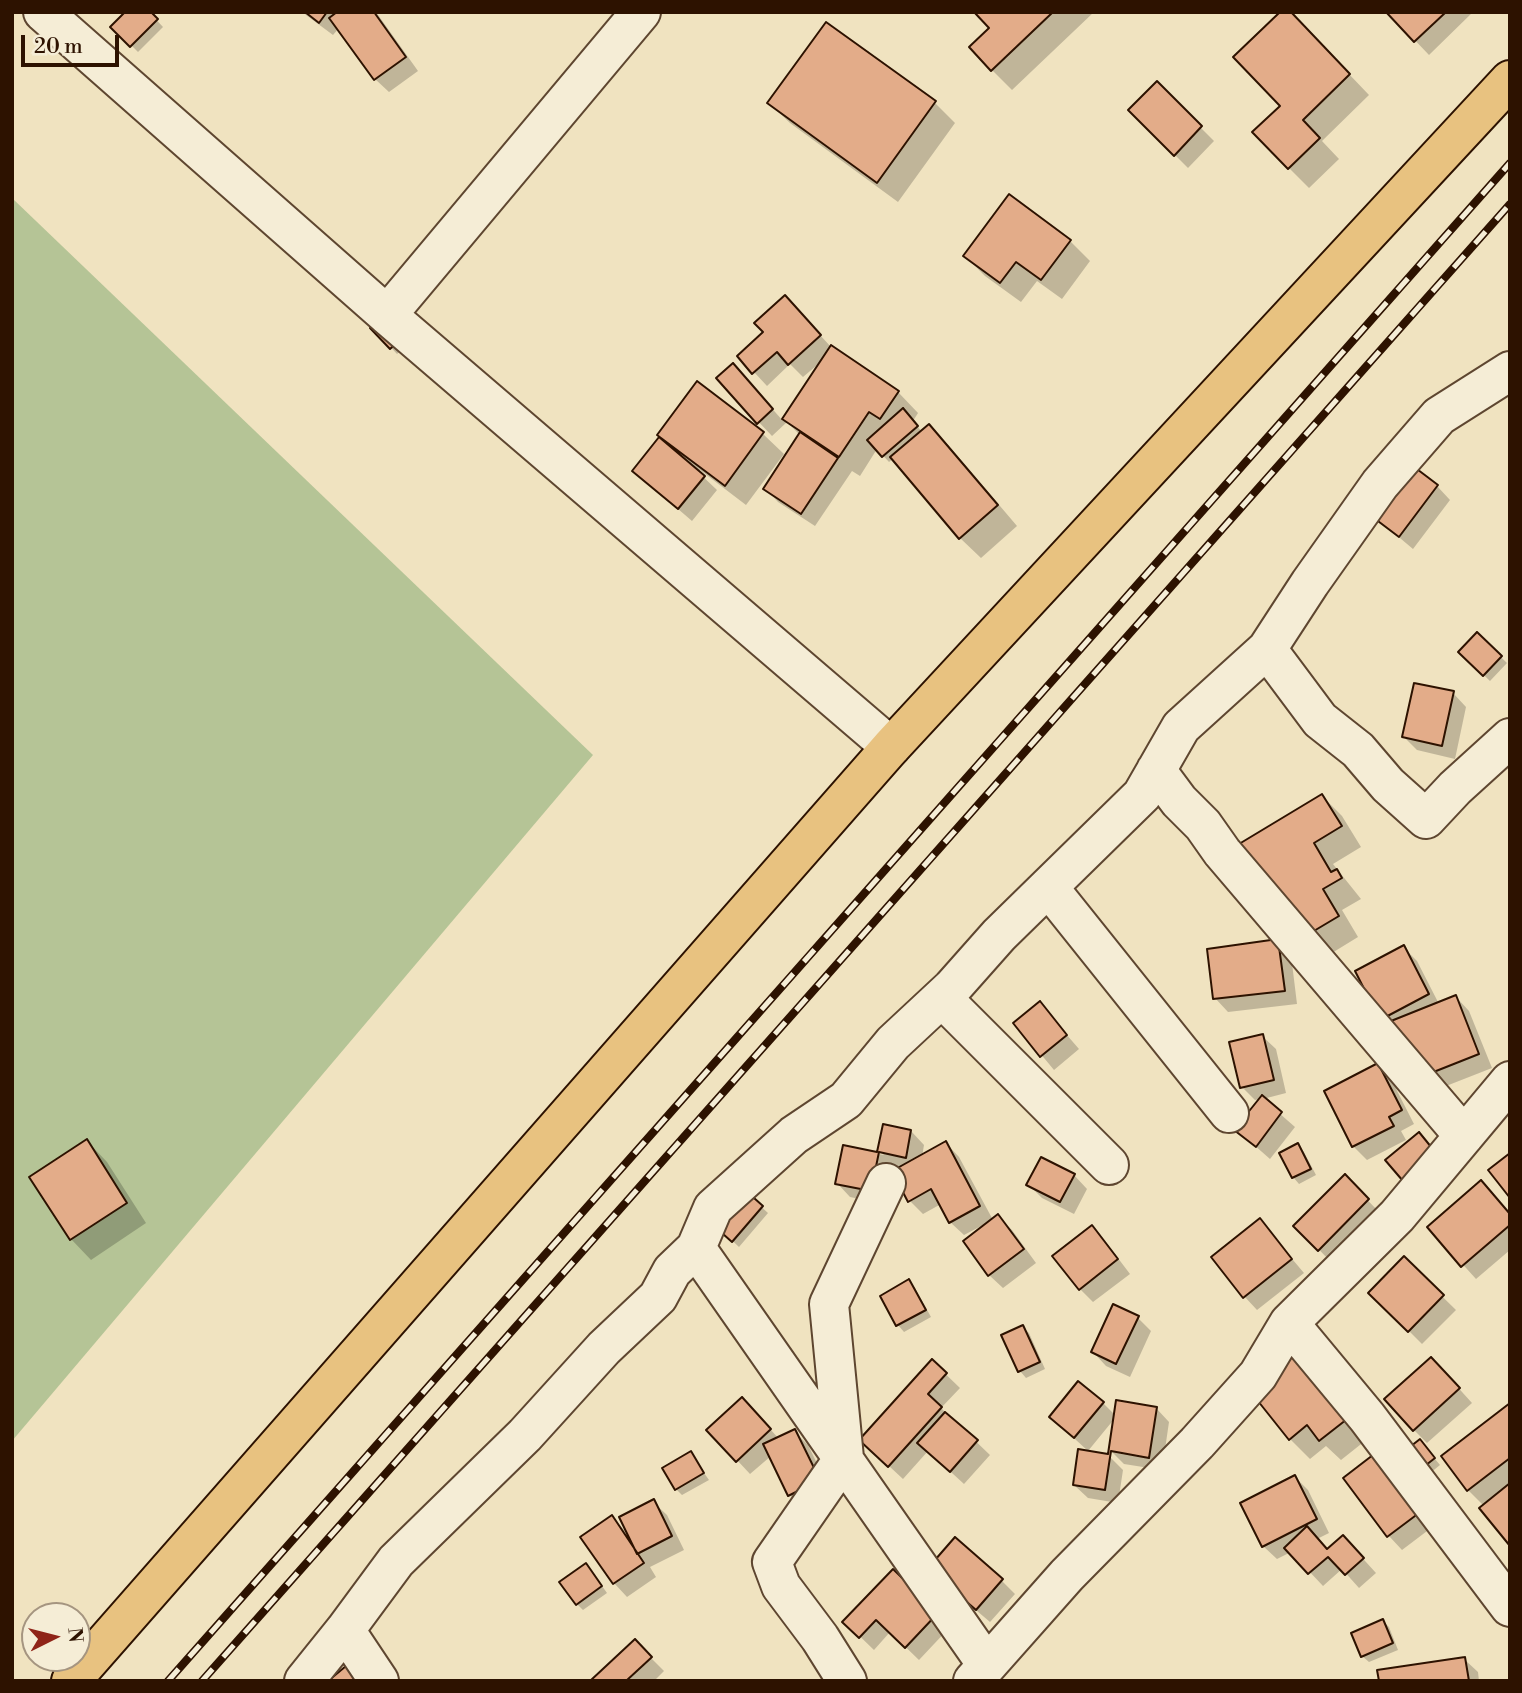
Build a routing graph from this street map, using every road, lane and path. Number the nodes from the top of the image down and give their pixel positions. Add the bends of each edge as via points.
1 (43, 12) edge
2 (641, 12) edge
3 (1510, 80) edge
4 (387, 315) junction
5 (1510, 371) edge
6 (1267, 649) junction
7 (1510, 738) edge
8 (891, 747) junction
9 (1156, 770) junction
10 (1049, 888) junction
11 (942, 998) junction
12 (1510, 1082) edge
13 (1229, 1113) dead end
14 (1464, 1136) junction
15 (1109, 1165) dead end
16 (886, 1183) dead end
17 (696, 1248) junction
18 (1289, 1323) junction
19 (844, 1458) junction
20 (1510, 1607) edge
21 (345, 1630) junction
22 (980, 1673) edge
23 (71, 1681) edge
24 (304, 1681) edge
25 (379, 1681) edge
26 (847, 1681) edge

1 - 4 street
2 - 4 street
3 - 8 main road
4 - 8 street
5 - 6 street via 1439,416 1380,484
6 - 7 street via 1320,719 1358,750 1426,819
6 - 9 street via 1181,727
8 - 23 main road
9 - 10 street via 1142,796
9 - 14 street
10 - 11 street
10 - 13 street
11 - 15 street
11 - 17 street via 892,1043 846,1100 794,1135 713,1209
12 - 14 street
14 - 18 street via 1397,1216
16 - 19 street via 830,1304
17 - 19 street
17 - 21 street via 672,1271 658,1297 396,1560
18 - 20 street via 1367,1417
18 - 22 street via 1258,1375
19 - 22 street
19 - 26 street via 772,1562 781,1586
21 - 24 street
21 - 25 street

